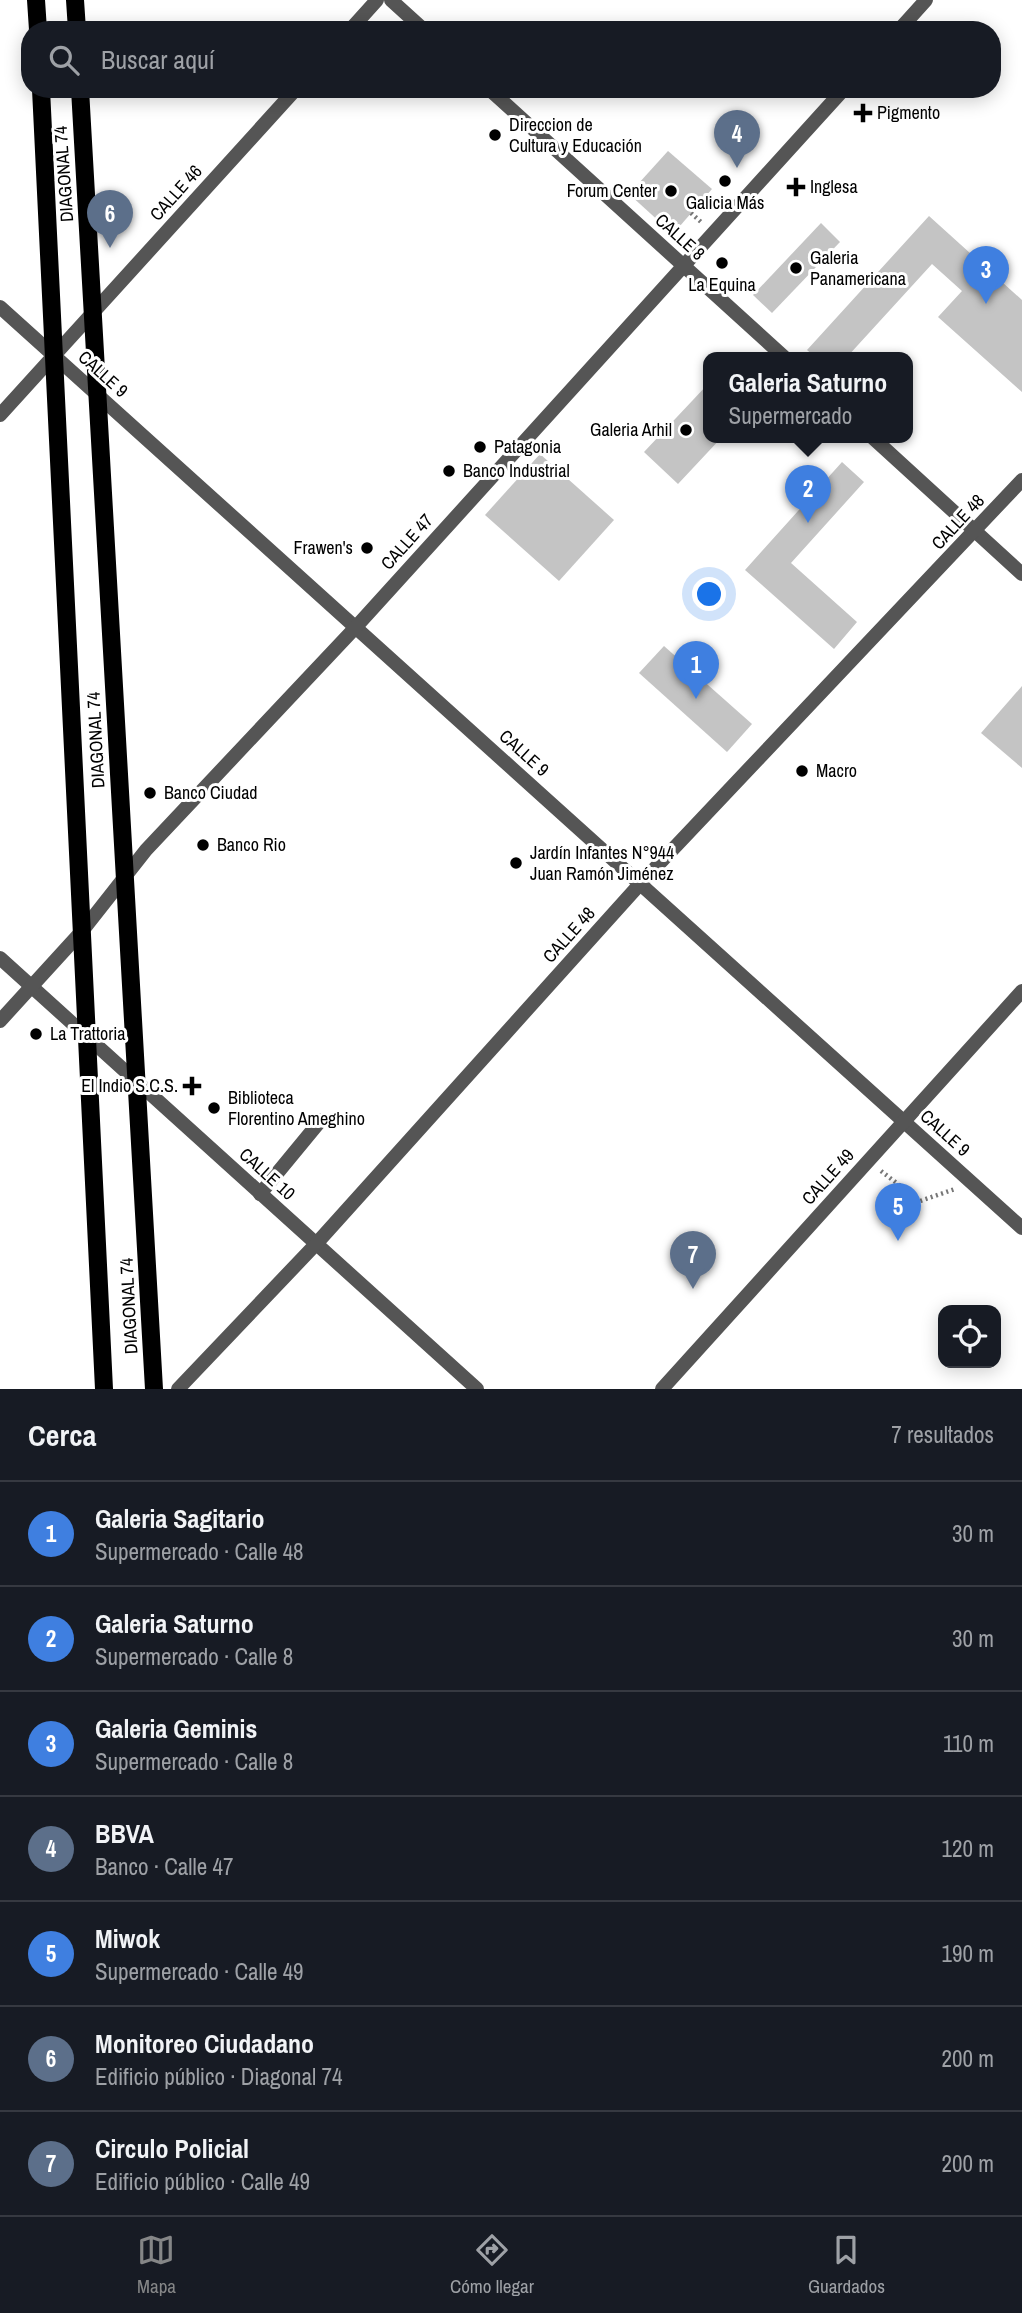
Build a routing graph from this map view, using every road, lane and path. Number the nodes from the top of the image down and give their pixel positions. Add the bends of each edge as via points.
1 (36, 0) edge
2 (75, 0) edge
3 (377, 0) edge
4 (391, 0) edge
5 (926, 0) edge
6 (37, 21) edge
7 (76, 21) edge
8 (358, 21) edge
9 (414, 21) edge
10 (907, 21) edge
11 (41, 98) edge
12 (81, 98) edge
13 (288, 98) edge
14 (499, 98) edge
15 (836, 98) edge
16 (682, 264) junction
17 (0, 307) edge
18 (94, 312) junction
19 (779, 352) edge
20 (54, 356) junction
21 (98, 396) junction
22 (0, 415) edge
23 (879, 443) edge
24 (1022, 480) edge
25 (976, 532) junction
26 (1022, 574) edge
27 (355, 628) junction
28 (125, 877) junction
29 (640, 884) junction
30 (83, 930) junction
31 (0, 958) edge
32 (32, 987) junction
33 (1022, 991) edge
34 (0, 1021) edge
35 (89, 1038) junction
36 (137, 1083) junction
37 (321, 1120) dead end
38 (904, 1121) junction
39 (868, 1162) junction
40 (972, 1183) junction
41 (261, 1194) junction
42 (1022, 1228) edge
43 (316, 1244) junction
44 (104, 1389) edge
45 (154, 1389) edge
46 (178, 1389) edge
47 (477, 1389) edge
48 (662, 1389) edge

1 - 6 main road
2 - 7 main road
3 - 8 street
4 - 9 street
5 - 10 street
11 - 20 main road, DIAGONAL 74
12 - 18 main road, DIAGONAL 74
13 - 18 street, CALLE 46
14 - 16 street, CALLE 8
15 - 16 street, CALLE 47
16 - 19 street, CALLE 8
16 - 27 street, CALLE 47
17 - 20 street, CALLE 9
18 - 20 street, CALLE 46
18 - 21 main road, DIAGONAL 74
20 - 21 street, CALLE 9
20 - 22 street, CALLE 46
20 - 30 main road, DIAGONAL 74
21 - 27 street, CALLE 9
21 - 28 main road, DIAGONAL 74
23 - 25 street
24 - 25 street, CALLE 48
25 - 26 street
25 - 29 street, CALLE 48
27 - 28 street, CALLE 47
27 - 29 street, CALLE 9
28 - 30 street, CALLE 47
28 - 36 main road, DIAGONAL 74
29 - 38 street, CALLE 9
29 - 43 street, CALLE 48
30 - 32 street, CALLE 47
30 - 35 main road, DIAGONAL 74
31 - 32 street, CALLE 10
32 - 34 street, CALLE 47
32 - 35 street, CALLE 10
33 - 38 street, CALLE 49
35 - 36 street, CALLE 10
35 - 44 main road, DIAGONAL 74
36 - 41 street, CALLE 10
36 - 45 main road, DIAGONAL 74
37 - 41 street
38 - 39 street, CALLE 49
38 - 40 street, CALLE 9
39 - 40 path via 920,1201
39 - 48 street, CALLE 49
40 - 42 street, CALLE 9
41 - 43 street, CALLE 10
43 - 46 street, CALLE 48
43 - 47 street, CALLE 10

